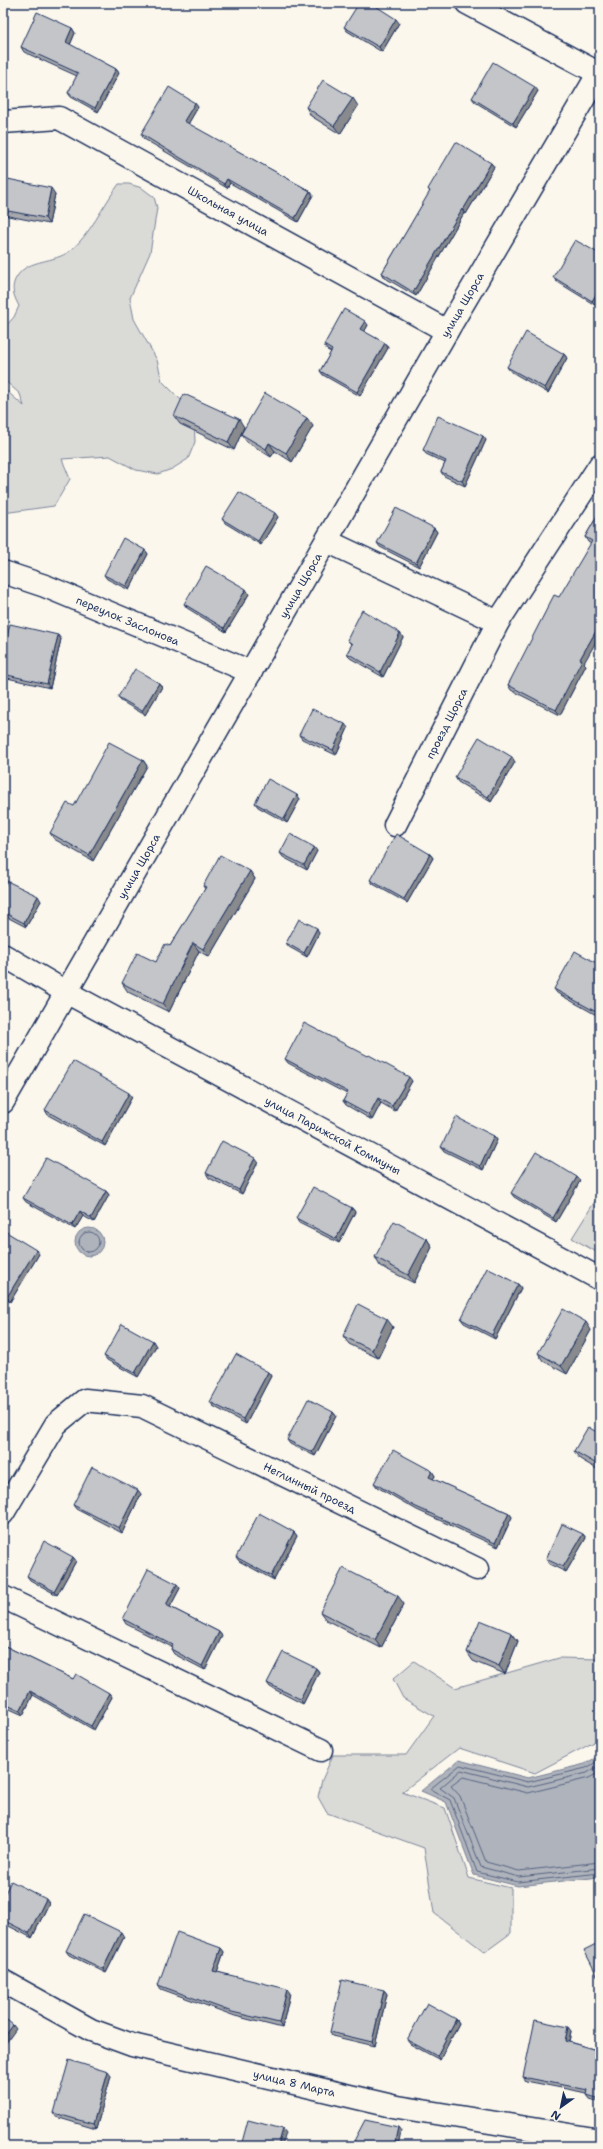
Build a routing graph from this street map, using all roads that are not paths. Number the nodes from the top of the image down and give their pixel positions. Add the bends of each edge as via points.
1 (467, 3) edge
2 (600, 73) edge
3 (3, 122) edge
4 (447, 331) junction
5 (600, 465) edge
6 (327, 541) junction
7 (3, 572) edge
8 (498, 622) junction
9 (251, 672) junction
10 (394, 825) dead end
11 (3, 955) edge
12 (66, 992) junction
13 (3, 1102) edge
14 (600, 1279) edge
15 (3, 1513) edge
16 (476, 1569) dead end
17 (3, 1597) edge
18 (321, 1750) dead end
19 (3, 1982) edge
20 (600, 2140) edge

1 - 2 street
2 - 4 street, улица Щорса
3 - 4 street, Школьная улица via 59,118
4 - 6 street, улица Щорса
5 - 8 street, проезд Щорса
6 - 8 street
6 - 9 street, улица Щорса
7 - 9 street, переулок Заслонова via 45,586
8 - 10 street, проезд Щорса
9 - 12 street, улица Щорса
11 - 12 street, улица Парижской Коммуны
12 - 13 street, улица Щорса
12 - 14 street, улица Парижской Коммуны
15 - 16 street, Неглинный проезд via 56,1424 85,1400 142,1406
17 - 18 street
19 - 20 street, улица 8 Марта via 91,2030 132,2045 392,2106

